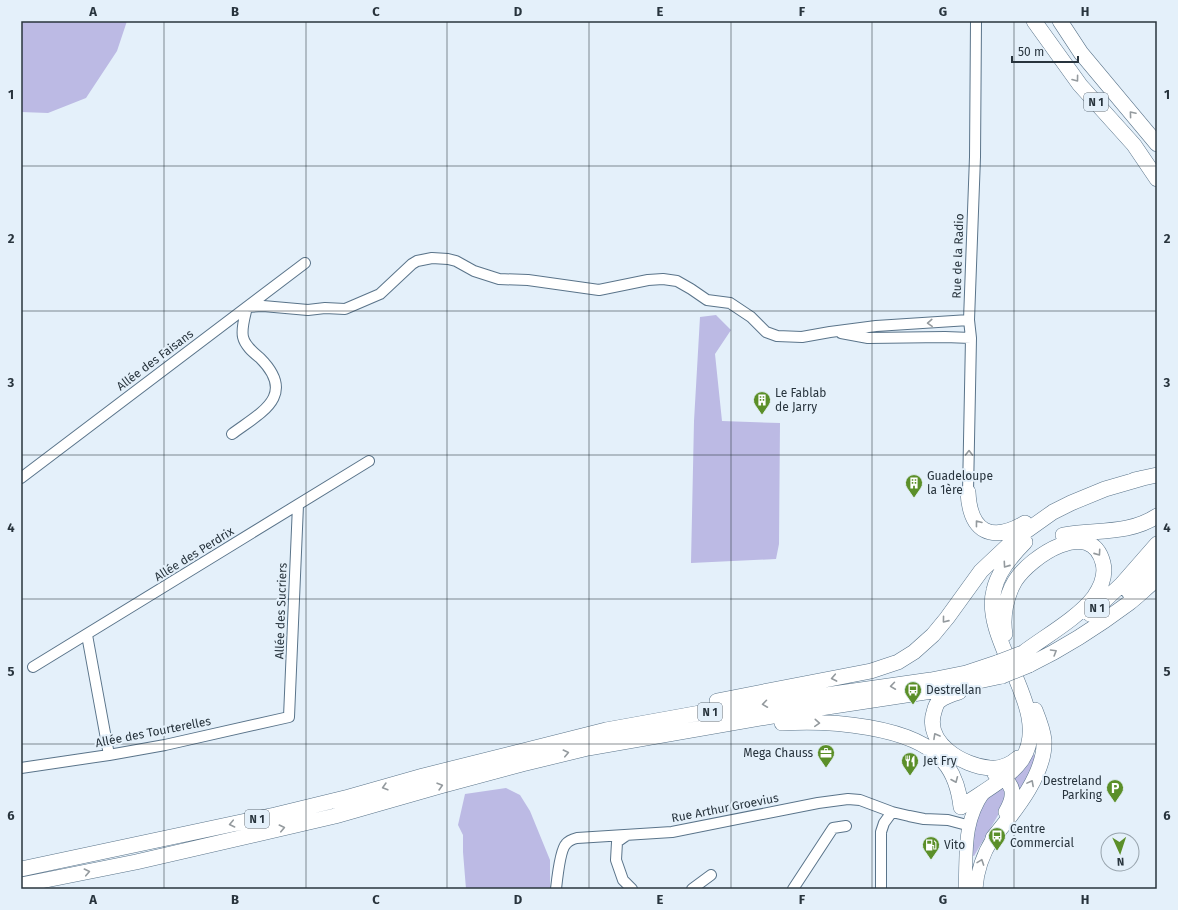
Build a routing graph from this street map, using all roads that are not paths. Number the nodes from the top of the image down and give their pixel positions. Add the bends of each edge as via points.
1 (976, 21) edge
2 (1060, 21) edge
3 (1034, 22) edge
4 (1157, 144) edge
5 (1157, 179) edge
6 (305, 263) dead end
7 (247, 307) junction
8 (969, 320) junction
9 (830, 332) junction
10 (971, 338) junction
11 (232, 434) dead end
12 (369, 461) dead end
13 (1150, 477) edge
14 (21, 478) edge
15 (968, 492) joint
16 (298, 505) junction
17 (1157, 516) edge
18 (1157, 544) edge
19 (1157, 561) edge
20 (1157, 579) edge
21 (998, 633) junction
22 (87, 635) junction
23 (1079, 637) junction
24 (1026, 659) junction
25 (33, 667) dead end
26 (1001, 669) junction
27 (289, 717) joint
28 (653, 737) junction
29 (1027, 748) junction
30 (109, 755) junction
31 (971, 764) junction
32 (21, 768) edge
33 (423, 776) junction
34 (1004, 778) junction
35 (986, 789) junction
36 (961, 807) junction
37 (892, 812) junction
38 (933, 820) junction
39 (962, 824) junction
40 (846, 826) dead end
41 (626, 835) junction
42 (993, 838) junction
43 (89, 854) junction
44 (21, 864) edge
45 (21, 869) edge
46 (711, 875) dead end
47 (64, 877) junction
48 (21, 886) edge
49 (31, 889) edge
50 (556, 889) edge
51 (632, 889) edge
52 (692, 889) edge
53 (793, 889) edge
54 (881, 889) edge
55 (964, 889) edge
56 (976, 889) edge

1 - 8 street, Rue de la Radio
4 -> 2 highway, N 1 via 1081,53
3 -> 5 highway, N 1 via 1080,85 1134,145
6 - 7 street, Allée des Faisans
7 - 9 street via 346,309 380,294 412,264 440,258 456,261 474,271 499,279 528,280 591,290 648,280 677,281 707,300 730,303 751,317 766,332 777,336 802,337
7 - 11 street via 243,339 272,373 276,392 273,401
7 - 14 street, Allée des Faisans
8 -> 9 street via 876,326
8 - 10 street, Rue de la Radio
9 - 10 street via 868,338
15 -> 10 street, Rue de la Radio
12 - 16 street, Allée des Perdrix
13 -> 15 highway via 1083,493 1011,530 1000,533 988,532 978,525 970,509
13 -> 21 highway via 1084,500 1041,528 1019,548 1001,572 994,590 994,614
13 -> 33 highway via 1105,489 1071,503 1053,512 1015,539 981,571 933,635 898,662 871,671 632,716 525,740
16 - 22 street, Allée des Perdrix
16 - 27 street, Allée des Sucriers
17 - 21 highway via 1130,528 1075,533 1043,542 1024,560 1003,590 997,615
18 - 24 highway, N 1 via 1122,584 1088,615
19 - 23 highway, N 1 via 1114,607
20 - 23 highway via 1129,603
21 - 29 highway via 1029,716 1031,730
22 - 25 street, Allée des Perdrix
22 - 30 street
24 -> 23 highway, N 1
24 - 26 highway, N 1, bridge
42 -> 24 highway via 1032,784 1044,741 1040,722 1008,643 1004,617 1009,596 1022,572 1044,553 1064,543 1082,542 1091,545 1098,551 1104,566 1103,579 1095,596
26 - 28 highway, N 1 via 925,692
31 -> 26 highway via 950,753 936,737 932,718 935,707 940,700
26 -> 33 highway, N 1 via 613,728
27 - 30 street, Allée des Tourterelles
28 -> 36 highway via 801,722 890,732 930,748 944,762 958,787
47 -> 28 highway, N 1 via 335,816 553,756
29 - 31 highway via 1019,758 1006,766 990,768
29 - 34 highway via 1021,761
30 - 32 street, Allée des Tourterelles
31 - 34 highway
33 -> 43 highway, N 1 via 275,815
34 - 35 highway
34 - 42 highway via 1013,794
35 - 36 highway
35 - 55 main road via 975,806 968,826
36 - 38 street
36 - 39 main road
37 - 38 street, Rue Arthur Groevius
37 - 41 street, Rue Arthur Groevius via 848,798 687,829
37 - 54 street via 881,832
38 - 39 street, Rue Arthur Groevius
39 - 55 main road
40 - 53 street via 832,828
41 - 50 street, Rue Arthur Groevius via 570,840 564,847
41 - 51 street via 617,842 616,860 623,880
56 -> 42 main road via 979,868
43 - 44 street
43 - 45 highway, N 1
46 - 52 street
47 - 48 highway, N 1
47 - 49 highway

